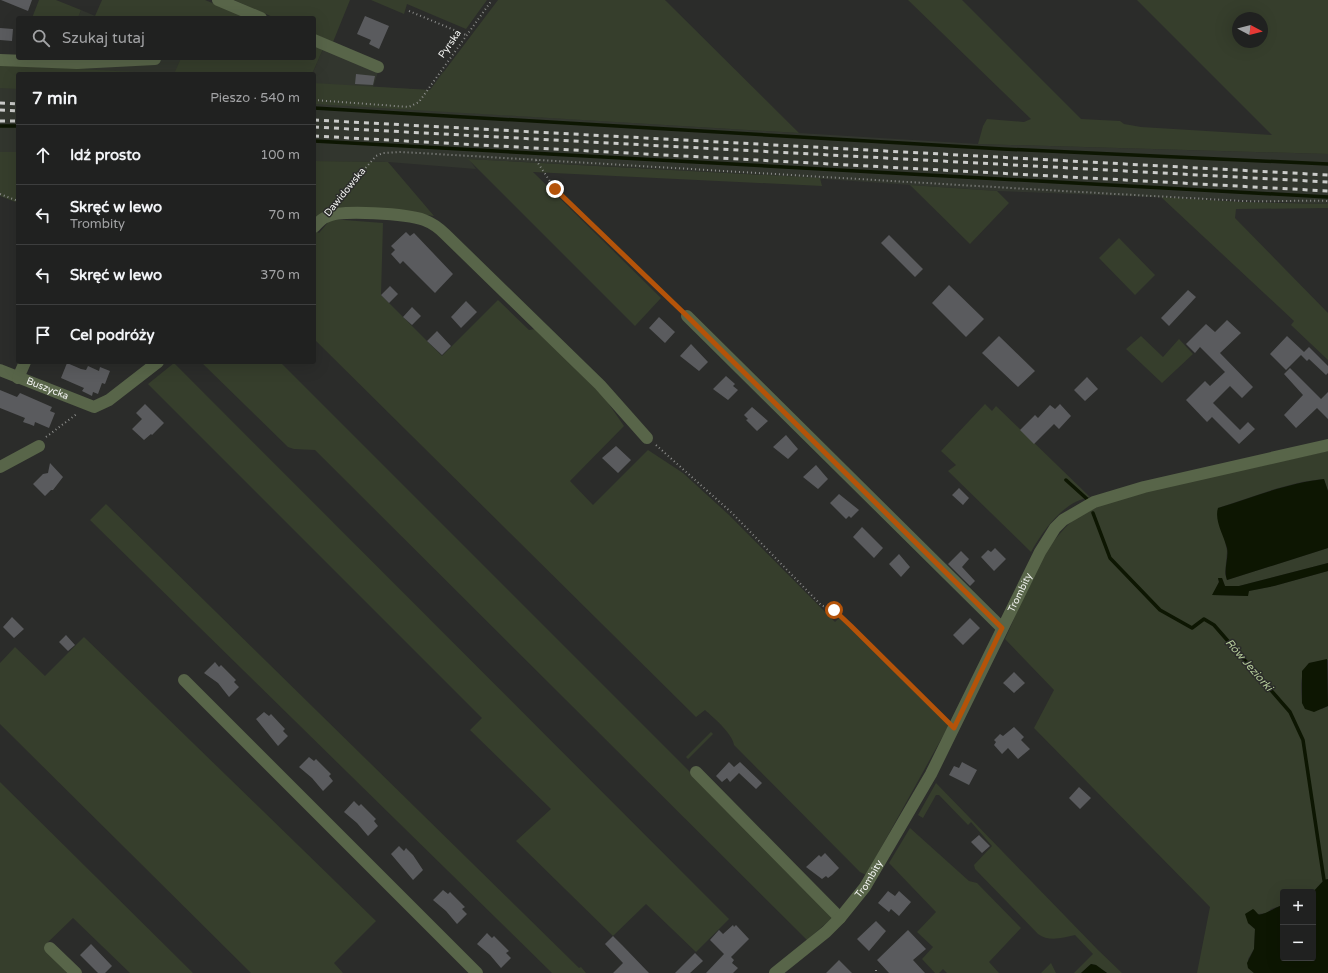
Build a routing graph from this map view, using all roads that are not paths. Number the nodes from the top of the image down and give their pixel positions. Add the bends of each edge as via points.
1 (218, 0) edge
2 (256, 16) edge
3 (316, 41) edge
4 (0, 60) edge
5 (136, 60) edge
6 (378, 67) dead end
7 (316, 225) edge
8 (687, 316) road end
9 (23, 364) edge
10 (155, 364) edge
11 (0, 370) edge
12 (18, 378) junction
13 (647, 438) road end
14 (1328, 445) edge
15 (38, 446) road end
16 (0, 467) edge
17 (1002, 628) junction
18 (184, 680) dead end
19 (696, 772) dead end
20 (840, 918) junction
21 (50, 948) dead end
22 (76, 973) edge
23 (477, 973) edge
24 (775, 973) edge

1 - 2 street
3 - 6 street
4 - 5 street via 77,63
7 - 13 street, Dawidowska via 326,217 358,213 424,220 445,234 502,291 546,330
8 - 17 street
9 - 12 street
10 - 12 street, Buszycka via 109,400 92,407
11 - 12 street, Buszycka
14 - 17 street, Trombity via 1144,487 1094,502 1075,512 1063,520 1048,539
15 - 16 street
17 - 20 street, Trombity via 931,774 865,887
18 - 23 street
19 - 20 street
20 - 24 street, Trombity
21 - 22 street

